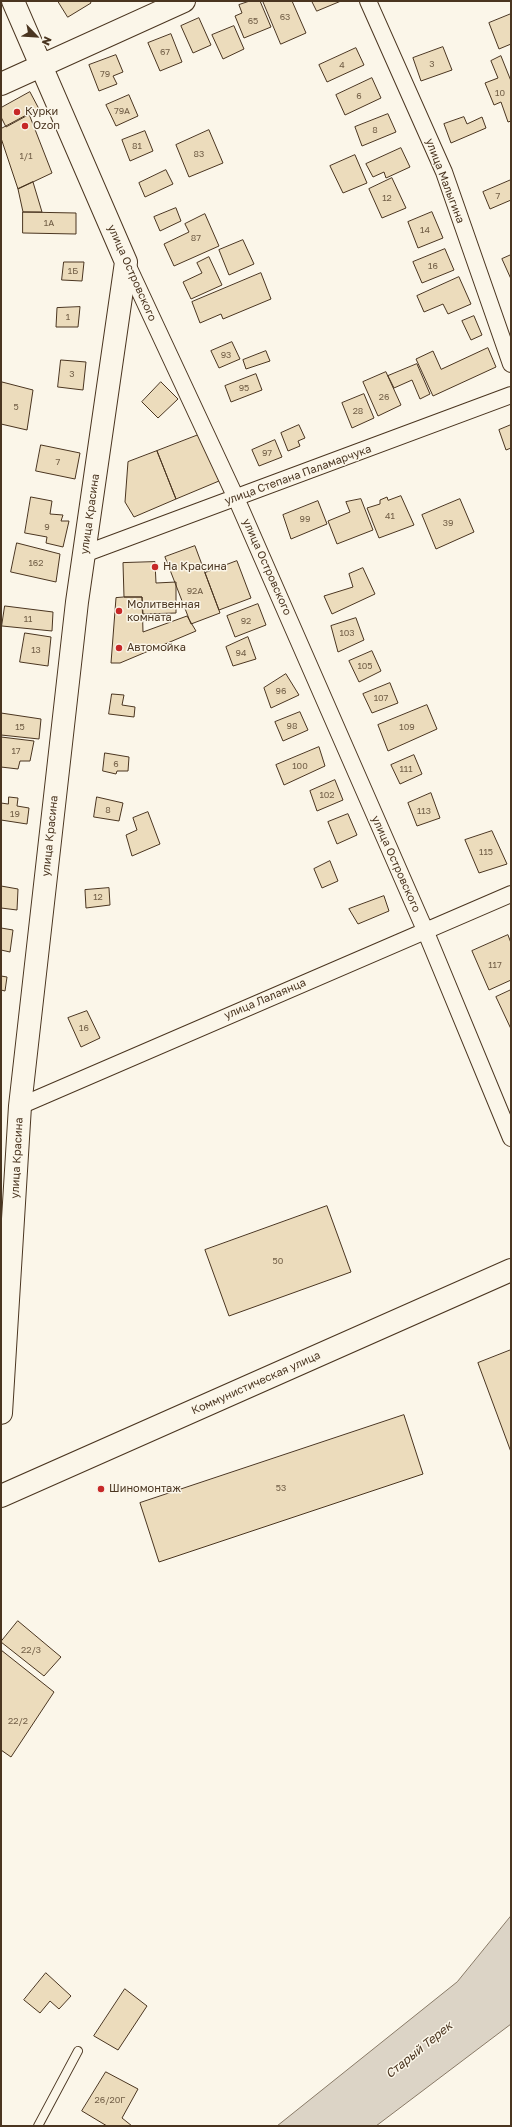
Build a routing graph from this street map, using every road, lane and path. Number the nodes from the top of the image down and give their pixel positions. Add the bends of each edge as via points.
1 (13, 1) edge
2 (184, 1) edge
3 (368, 1) edge
4 (41, 66) junction
5 (1, 84) edge
6 (126, 262) junction
7 (511, 364) edge
8 (511, 395) edge
9 (236, 498) junction
10 (84, 554) junction
11 (511, 894) edge
12 (424, 930) junction
13 (20, 1106) junction
14 (511, 1138) edge
15 (511, 1270) edge
16 (1, 1413) edge
17 (1, 1496) edge
18 (78, 2050) dead end
19 (38, 2126) edge

1 - 4 street, улица Островского
2 - 4 street
3 - 7 street, улица Малыгина via 444,172
4 - 5 street
4 - 6 street, улица Островского
6 - 9 street, улица Островского
6 - 10 street, улица Красина
8 - 9 street, улица Степана Паламарчука
9 - 10 street, улица Степана Паламарчука
9 - 12 street, улица Островского
10 - 13 street, улица Красина
11 - 12 street, улица Лалаянца
12 - 13 street, улица Лалаянца
12 - 14 street, улица Островского
13 - 16 street, улица Красина
15 - 17 street, Коммунистическая улица
18 - 19 lane

